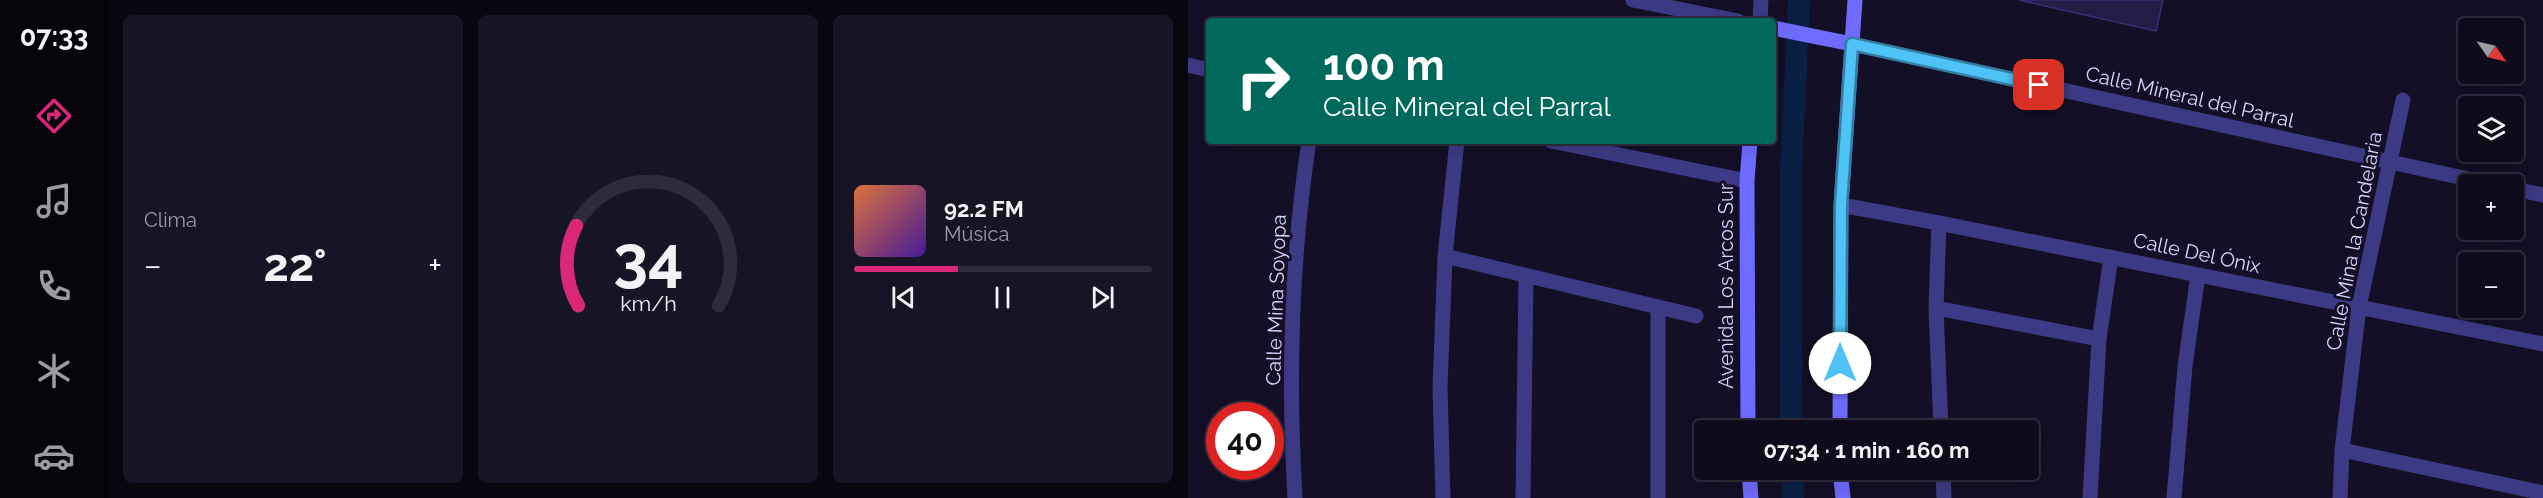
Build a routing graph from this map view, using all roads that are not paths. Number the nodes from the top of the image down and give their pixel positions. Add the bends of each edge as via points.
1 (1633, 0) edge
2 (1761, 0) edge
3 (1855, 0) edge
4 (1723, 18) edge
5 (1760, 18) edge
6 (1777, 29) edge
7 (1852, 44) junction
8 (1188, 66) edge
9 (1206, 69) edge
10 (2403, 100) dead end
11 (1309, 144) edge
12 (1457, 144) edge
13 (1566, 144) edge
14 (1750, 144) edge
15 (2390, 164) junction
16 (2458, 177) edge
17 (1747, 181) junction
18 (2524, 191) edge
19 (2543, 195) edge
20 (1841, 205) junction
21 (1939, 223) junction
22 (1444, 256) junction
23 (2111, 257) junction
24 (2198, 275) junction
25 (1527, 276) junction
26 (1658, 307) junction
27 (2359, 307) junction
28 (1936, 308) junction
29 (1696, 316) dead end
30 (2099, 339) junction
31 (2543, 344) edge
32 (1748, 420) edge
33 (1840, 420) edge
34 (1941, 420) edge
35 (2342, 450) junction
36 (1749, 480) edge
37 (1841, 480) edge
38 (1943, 480) edge
39 (2543, 493) edge
40 (1294, 498) edge
41 (1443, 498) edge
42 (1524, 498) edge
43 (1658, 498) edge
44 (1750, 498) edge
45 (1843, 498) edge
46 (1944, 498) edge
47 (2090, 498) edge
48 (2174, 498) edge
49 (2340, 498) edge

1 - 4 street
2 - 5 street
3 - 7 street
6 - 7 street, Calle Mineral del Parral
7 - 15 street, Calle Mineral del Parral
7 - 20 street
8 - 9 street
10 - 15 street, Calle Mina la Candelaria
11 - 40 street, Calle Mina Soyopa via 1293,327
12 - 22 street
13 - 17 street
14 - 17 street, Avenida Los Arcos Sur
15 - 16 street, Calle Mineral del Parral
15 - 27 street, Calle Mina la Candelaria
17 - 32 street, Avenida Los Arcos Sur
18 - 19 street
20 - 21 street, Calle Del Ónix
20 - 33 street
21 - 23 street, Calle Del Ónix
21 - 28 street
22 - 25 street
22 - 41 street via 1440,388
23 - 24 street, Calle Del Ónix
23 - 30 street
24 - 27 street, Calle Del Ónix
24 - 48 street via 2185,366
25 - 26 street
25 - 42 street
26 - 29 street
26 - 43 street
27 - 31 street, Calle Del Ónix
27 - 35 street, Calle Mina la Candelaria
28 - 30 street
28 - 34 street
30 - 47 street
35 - 39 street
35 - 49 street, Calle Mina la Candelaria
36 - 44 street
37 - 45 street
38 - 46 street

